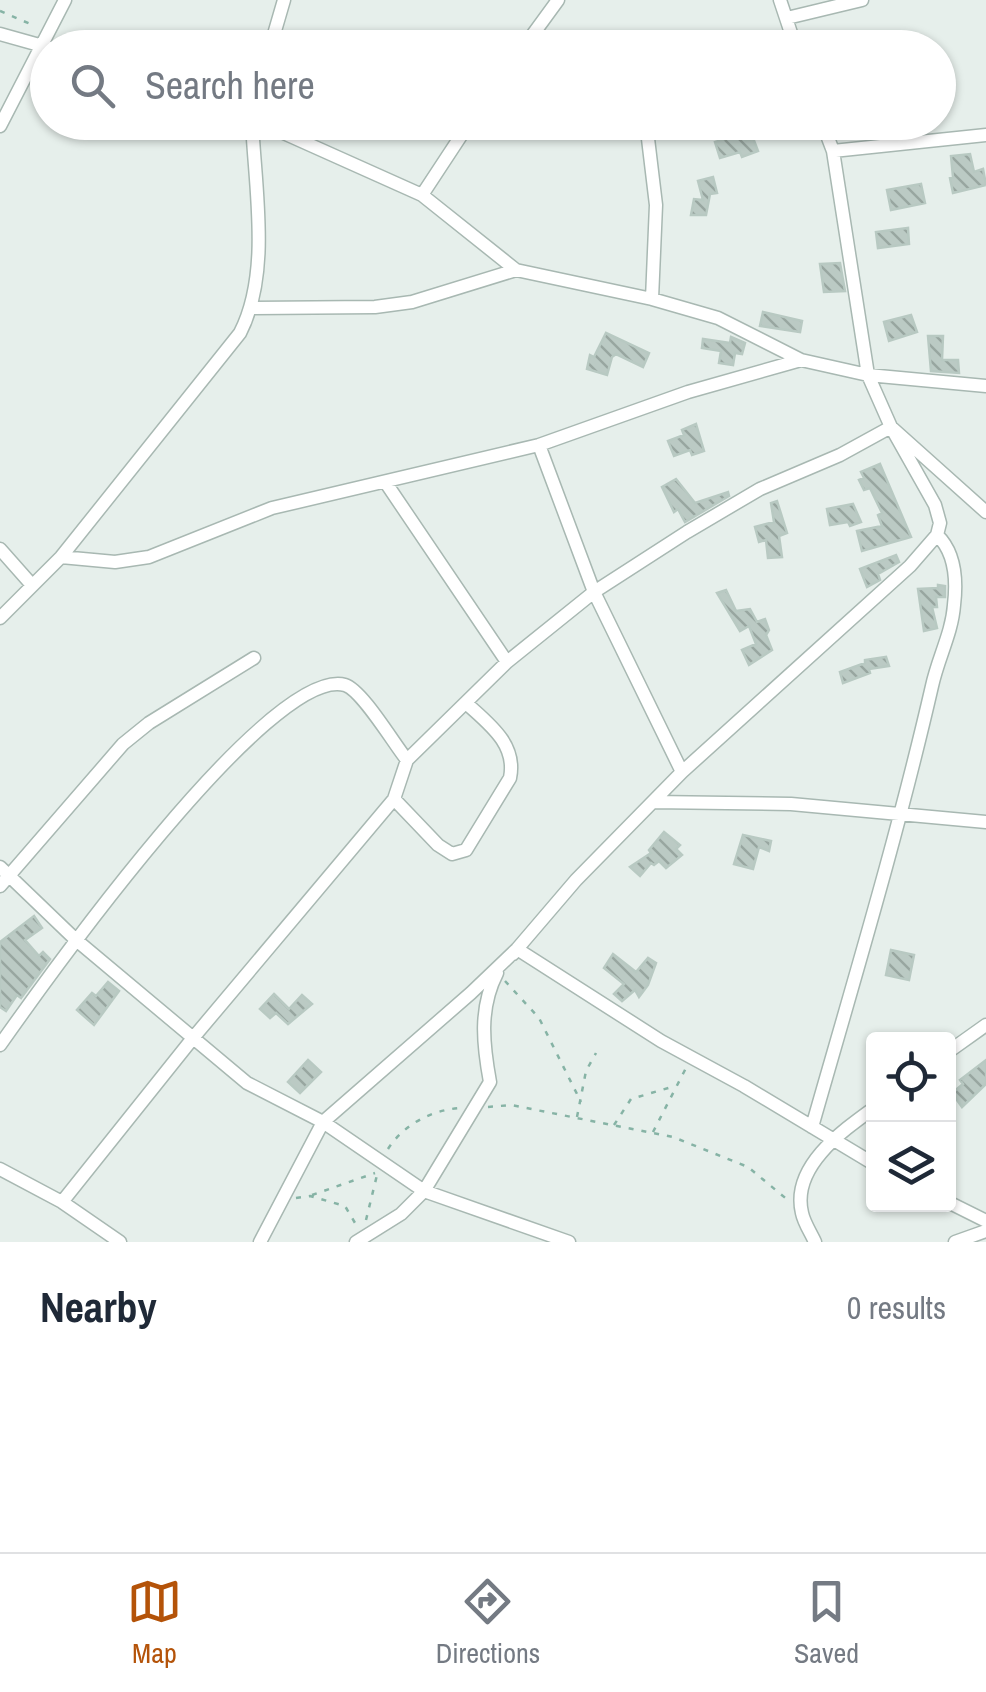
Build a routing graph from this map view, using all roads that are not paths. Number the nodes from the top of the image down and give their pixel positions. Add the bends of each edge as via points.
1 (65, 0) edge
2 (284, 0) edge
3 (558, 0) edge
4 (780, 0) edge
5 (862, 0) edge
6 (786, 18) junction
7 (51, 30) edge
8 (275, 30) edge
9 (536, 30) edge
10 (790, 30) edge
11 (0, 34) edge
12 (30, 39) edge
13 (30, 71) edge
14 (0, 126) edge
15 (986, 135) edge
16 (956, 138) edge
17 (256, 140) edge
18 (298, 140) edge
19 (458, 140) edge
20 (648, 140) edge
21 (829, 140) edge
22 (941, 140) edge
23 (833, 152) junction
24 (422, 194) junction
25 (516, 270) junction
26 (652, 299) junction
27 (253, 308) junction
28 (802, 360) junction
29 (868, 376) junction
30 (986, 386) edge
31 (891, 428) junction
32 (538, 445) junction
33 (386, 483) junction
34 (986, 512) edge
35 (937, 534) junction
36 (0, 549) edge
37 (62, 557) junction
38 (31, 584) junction
39 (594, 592) junction
40 (17, 600) junction
41 (0, 602) edge
42 (0, 618) edge
43 (254, 658) dead end
44 (507, 662) junction
45 (466, 704) junction
46 (407, 760) junction
47 (682, 772) junction
48 (394, 799) junction
49 (652, 802) junction
50 (901, 813) junction
51 (986, 822) edge
52 (2, 876) edge
53 (75, 939) junction
54 (517, 949) junction
55 (986, 1025) edge
56 (193, 1038) junction
57 (0, 1046) edge
58 (956, 1046) edge
59 (866, 1114) edge
60 (323, 1122) junction
61 (812, 1126) junction
62 (832, 1139) junction
63 (866, 1159) edge
64 (0, 1169) edge
65 (424, 1191) junction
66 (62, 1202) junction
67 (956, 1206) edge
68 (986, 1221) edge
69 (986, 1231) edge
70 (359, 1239) edge
71 (120, 1242) edge
72 (260, 1242) edge
73 (569, 1242) edge
74 (815, 1242) edge
75 (956, 1242) edge

1 - 7 street
2 - 8 street
3 - 9 street
4 - 6 street
5 - 6 street
6 - 10 street
11 - 12 street
13 - 14 street
15 - 16 street
17 - 27 street
18 - 24 street
19 - 24 street
20 - 26 street via 656,204
21 - 23 street
22 - 23 street
23 - 29 street
24 - 25 street
25 - 26 street
25 - 27 street via 412,302
26 - 28 street via 718,318
27 - 37 street
28 - 29 street
28 - 32 street
29 - 30 street
29 - 31 street
31 - 34 street
31 - 35 street via 935,504
31 - 39 street via 760,490
32 - 33 street
32 - 39 street
33 - 37 street via 272,508 148,558
33 - 44 street
35 - 47 street
35 - 50 street via 952,555 952,620
36 - 38 street
37 - 38 street
38 - 40 street
39 - 44 street
39 - 47 street
40 - 41 street
40 - 42 street
43 - 52 street via 123,744
44 - 45 street
45 - 46 street
45 - 48 street via 496,730 512,767 466,850 446,851
46 - 48 street
46 - 53 street via 359,694 345,685 300,697 202,788
47 - 49 street
48 - 56 street
49 - 50 street
49 - 54 street
50 - 51 street
50 - 61 street
52 - 53 street
53 - 56 street
53 - 57 street
54 - 60 street
54 - 61 street
54 - 65 street via 486,994 483,1044 490,1082
55 - 58 street
56 - 60 street via 246,1083
56 - 66 street
59 - 62 street
60 - 65 street
60 - 72 street
61 - 62 street
62 - 63 street
62 - 74 street via 801,1186 802,1212
64 - 66 street
65 - 70 street
65 - 73 street
66 - 71 street
67 - 68 street
69 - 75 street

